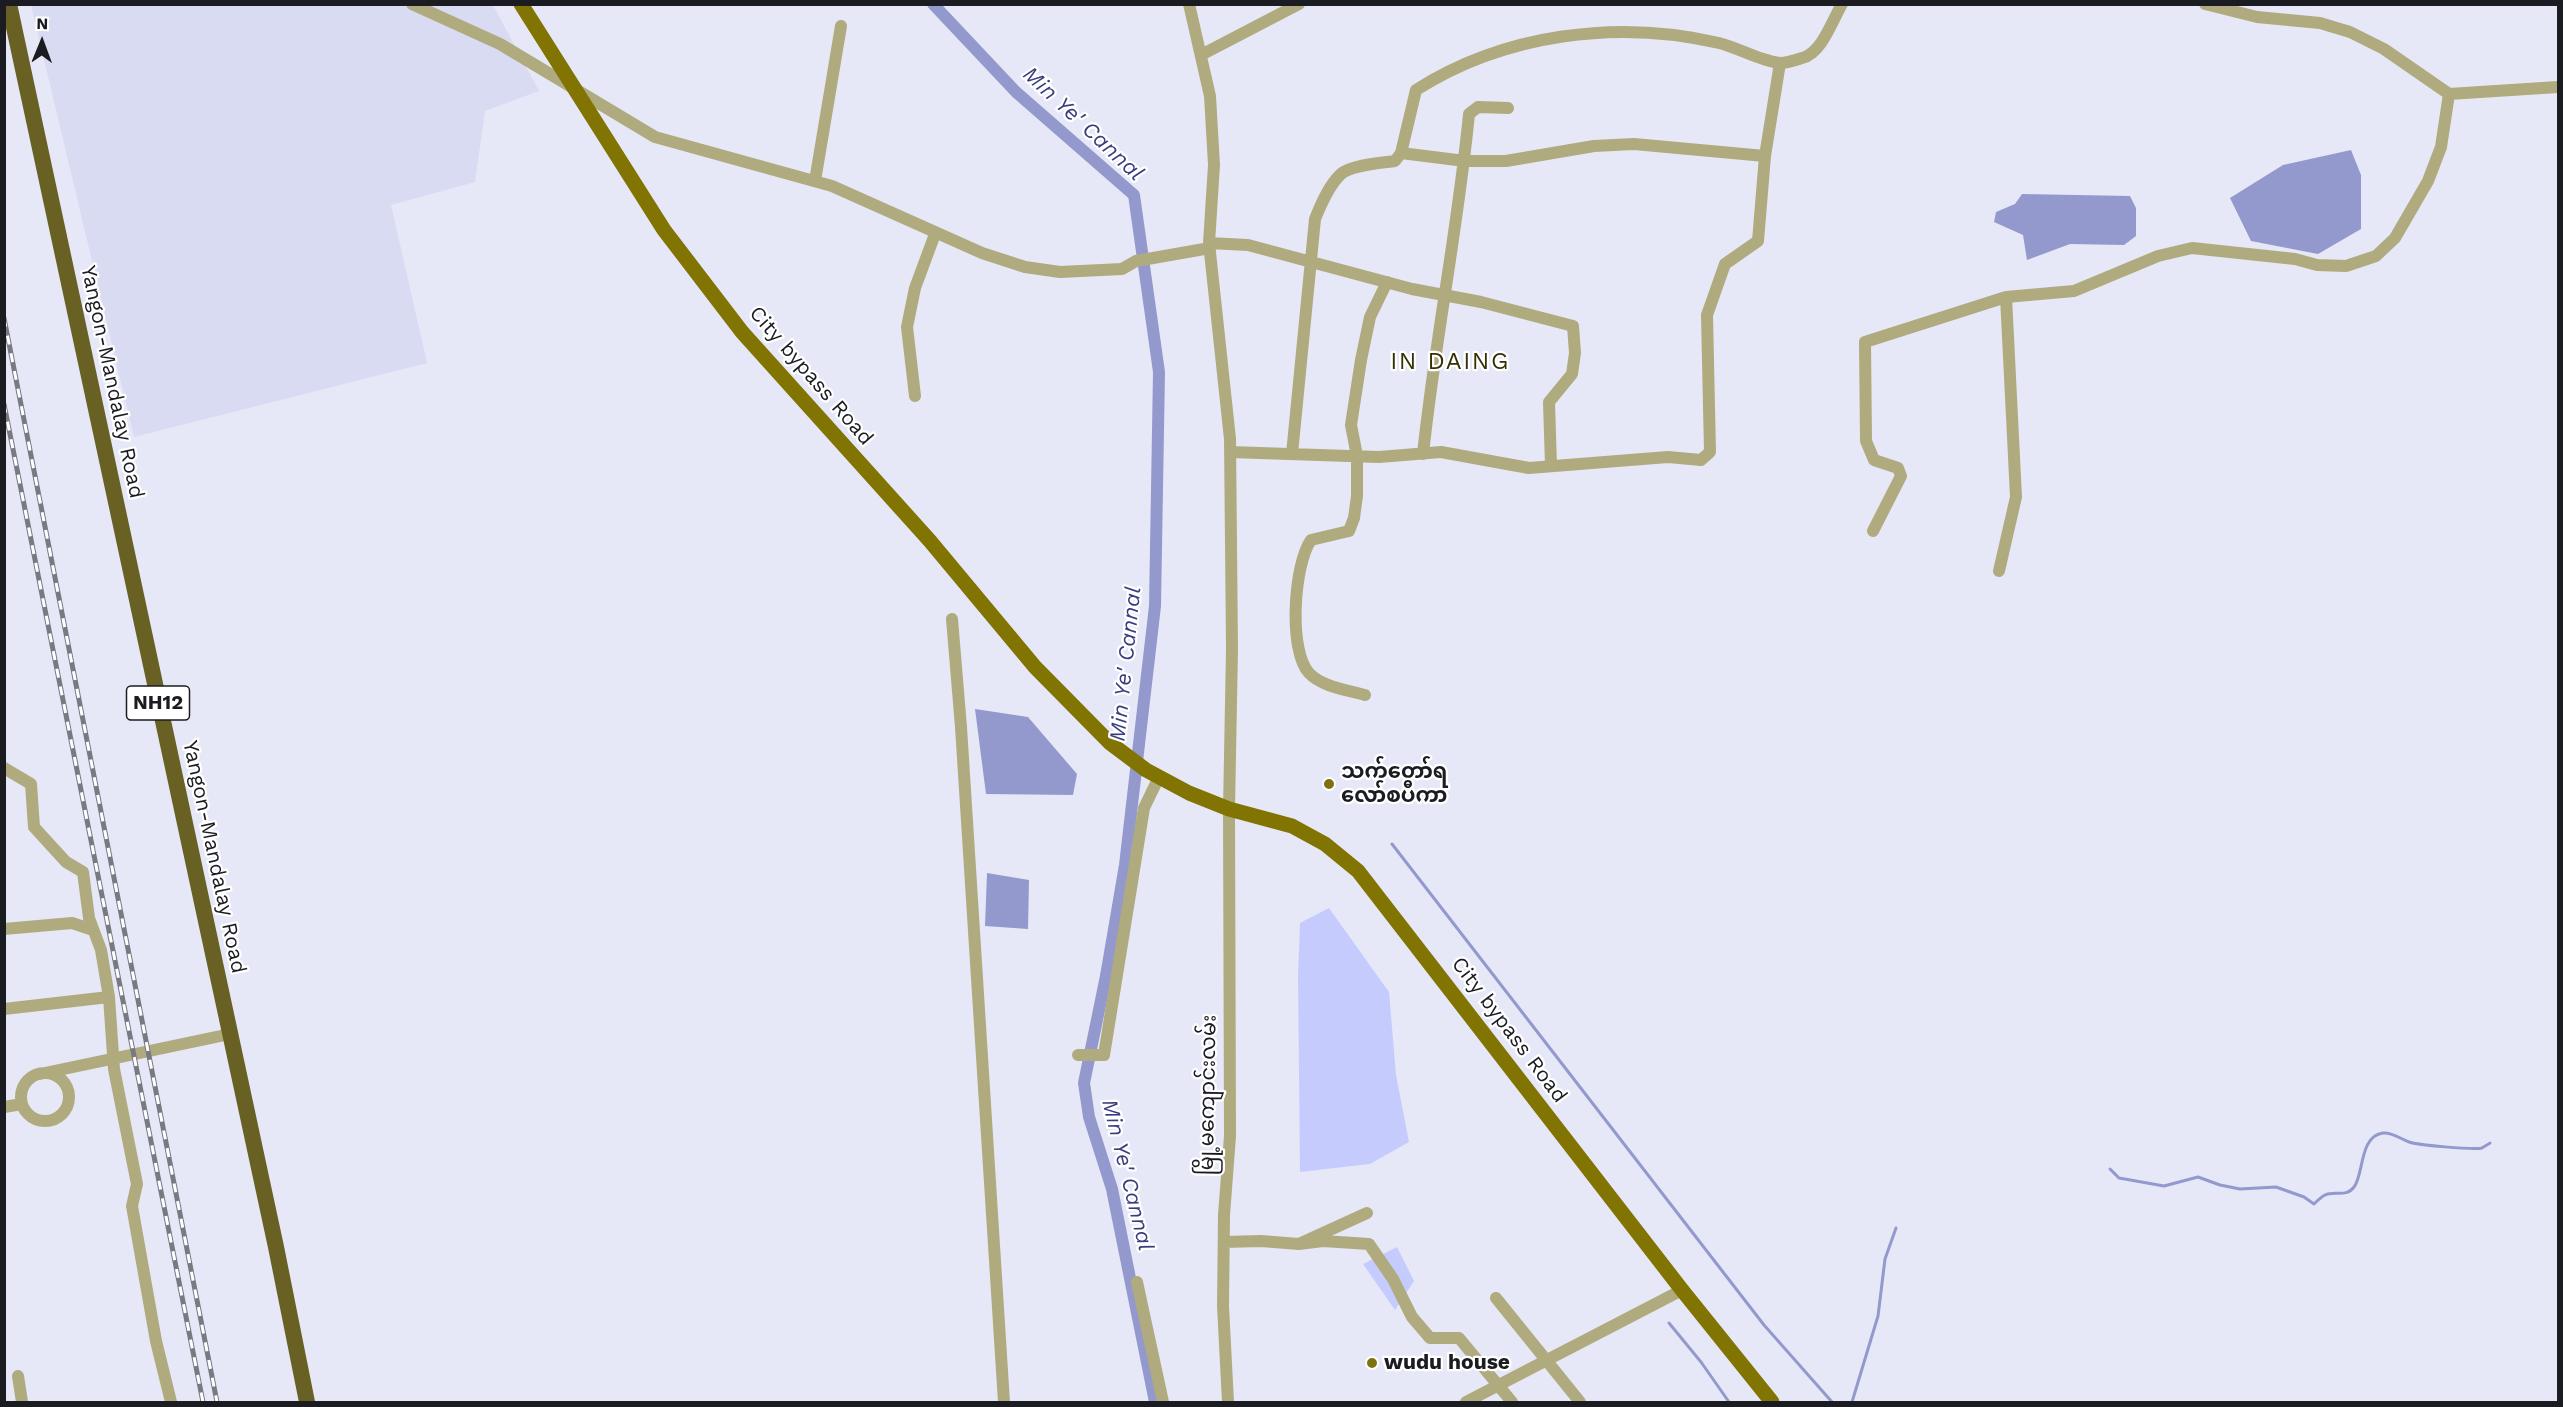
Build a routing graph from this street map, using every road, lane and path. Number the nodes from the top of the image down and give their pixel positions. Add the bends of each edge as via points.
1 (9, 4) edge
2 (412, 4) edge
3 (521, 4) edge
4 (1189, 4) edge
5 (1299, 4) edge
6 (1842, 4) edge
7 (2205, 4) edge
8 (841, 26) dead end
9 (1201, 55) junction
10 (1780, 63) junction
11 (570, 85) junction
12 (2559, 87) edge
13 (2449, 94) junction
14 (1508, 108) dead end
15 (1401, 153) junction
16 (1766, 156) junction
17 (1465, 161) junction
18 (815, 181) junction
19 (935, 234) junction
20 (1210, 245) junction
21 (1310, 261) junction
22 (1387, 282) junction
23 (1444, 295) junction
24 (2006, 297) junction
25 (915, 396) dead end
26 (1230, 452) junction
27 (1292, 454) junction
28 (1423, 454) junction
29 (1357, 456) junction
30 (1551, 466) junction
31 (1873, 531) dead end
32 (2000, 571) dead end
33 (952, 619) dead end
34 (1365, 695) dead end
35 (4, 768) edge
36 (1152, 773) junction
37 (1229, 809) junction
38 (4, 929) edge
39 (93, 930) junction
40 (109, 997) junction
41 (4, 1009) edge
42 (230, 1034) junction
43 (1078, 1055) dead end
44 (114, 1059) junction
45 (40, 1074) junction
46 (22, 1104) junction
47 (4, 1107) edge
48 (1367, 1213) dead end
49 (1224, 1242) junction
50 (1299, 1244) junction
51 (1137, 1282) dead end
52 (1682, 1290) junction
53 (1496, 1298) dead end
54 (1547, 1360) junction
55 (18, 1376) dead end
56 (1498, 1384) junction
57 (22, 1402) edge
58 (171, 1402) edge
59 (306, 1402) edge
60 (1004, 1402) edge
61 (1163, 1402) edge
62 (1228, 1402) edge
63 (1466, 1402) edge
64 (1512, 1402) edge
65 (1580, 1402) edge
66 (1772, 1402) edge

1 - 42 highway, Yangon-Mandalay Road / NH12
2 - 11 street via 500,44
3 - 11 main road, City bypass Road
4 - 9 street, မြို့မကျောင်းလမ်း
5 - 9 street
6 - 10 street via 1818,47 1805,58
7 - 13 street via 2257,17 2320,23 2350,32 2384,49
8 - 18 street
9 - 20 street, မြို့မကျောင်းလမ်း via 1210,96 1214,165
10 - 15 street via 1719,43 1662,34 1569,34 1505,50 1438,76 1416,90
10 - 16 street
11 - 18 street via 655,137
11 - 36 main road, City bypass Road via 664,230 742,332 930,541 1035,667 1110,743
12 - 13 street
13 - 24 street via 2441,147 2428,181 2395,237 2376,256 2346,266 2317,265 2192,248 2158,256 2074,291
14 - 17 street via 1478,107 1469,114
15 - 17 street
15 - 21 street via 1395,160 1341,173 1315,219
16 - 17 street via 1634,144 1594,146 1506,161
16 - 30 street via 1758,241 1725,264 1707,315 1710,452 1701,460 1668,457
17 - 23 street
18 - 19 street
19 - 20 street via 1025,267 1060,272 1122,269 1136,261
19 - 25 street via 915,288 907,327
20 - 21 street via 1248,245
20 - 26 street, မြို့မကျောင်းလမ်း
21 - 22 street
21 - 27 street
22 - 23 street
22 - 29 street via 1370,317 1361,360 1351,425
23 - 28 street
23 - 30 street via 1573,326 1572,374 1550,402
24 - 31 street via 1865,342 1866,441 1874,460 1898,468 1900,476
24 - 32 street via 2016,497
26 - 27 street
26 - 37 street, မြို့မကျောင်းလမ်း
27 - 29 street
28 - 29 street
28 - 30 street via 1441,453 1529,468
29 - 34 street via 1357,496 1349,531 1311,540 1304,549 1296,634 1309,673
33 - 60 street
35 - 39 street via 31,784 34,827 66,862 83,872
36 - 37 main road, City bypass Road
36 - 43 street via 1104,1055
37 - 49 street, မြို့မကျောင်းလမ်း via 1230,1136
37 - 52 main road, City bypass Road via 1292,826 1325,844 1358,871
38 - 39 street via 72,923
39 - 40 street via 101,950
40 - 41 street
40 - 44 street
42 - 44 street
42 - 59 highway, Yangon-Mandalay Road / NH12
44 - 45 street
44 - 58 street via 137,1184 132,1206
45 - 46 street via 22,1087
45 - 46 street via 55,1076 66,1086 66,1107 55,1118 39,1120 31,1117
46 - 47 street
48 - 50 street
49 - 50 street
49 - 62 street, မြို့မကျောင်းလမ်း
50 - 56 street via 1369,1244 1412,1317 1430,1338 1459,1338
51 - 61 street
52 - 54 street
52 - 66 main road, City bypass Road
53 - 54 street
54 - 56 street
54 - 65 street
55 - 57 street
56 - 63 street
56 - 64 street

